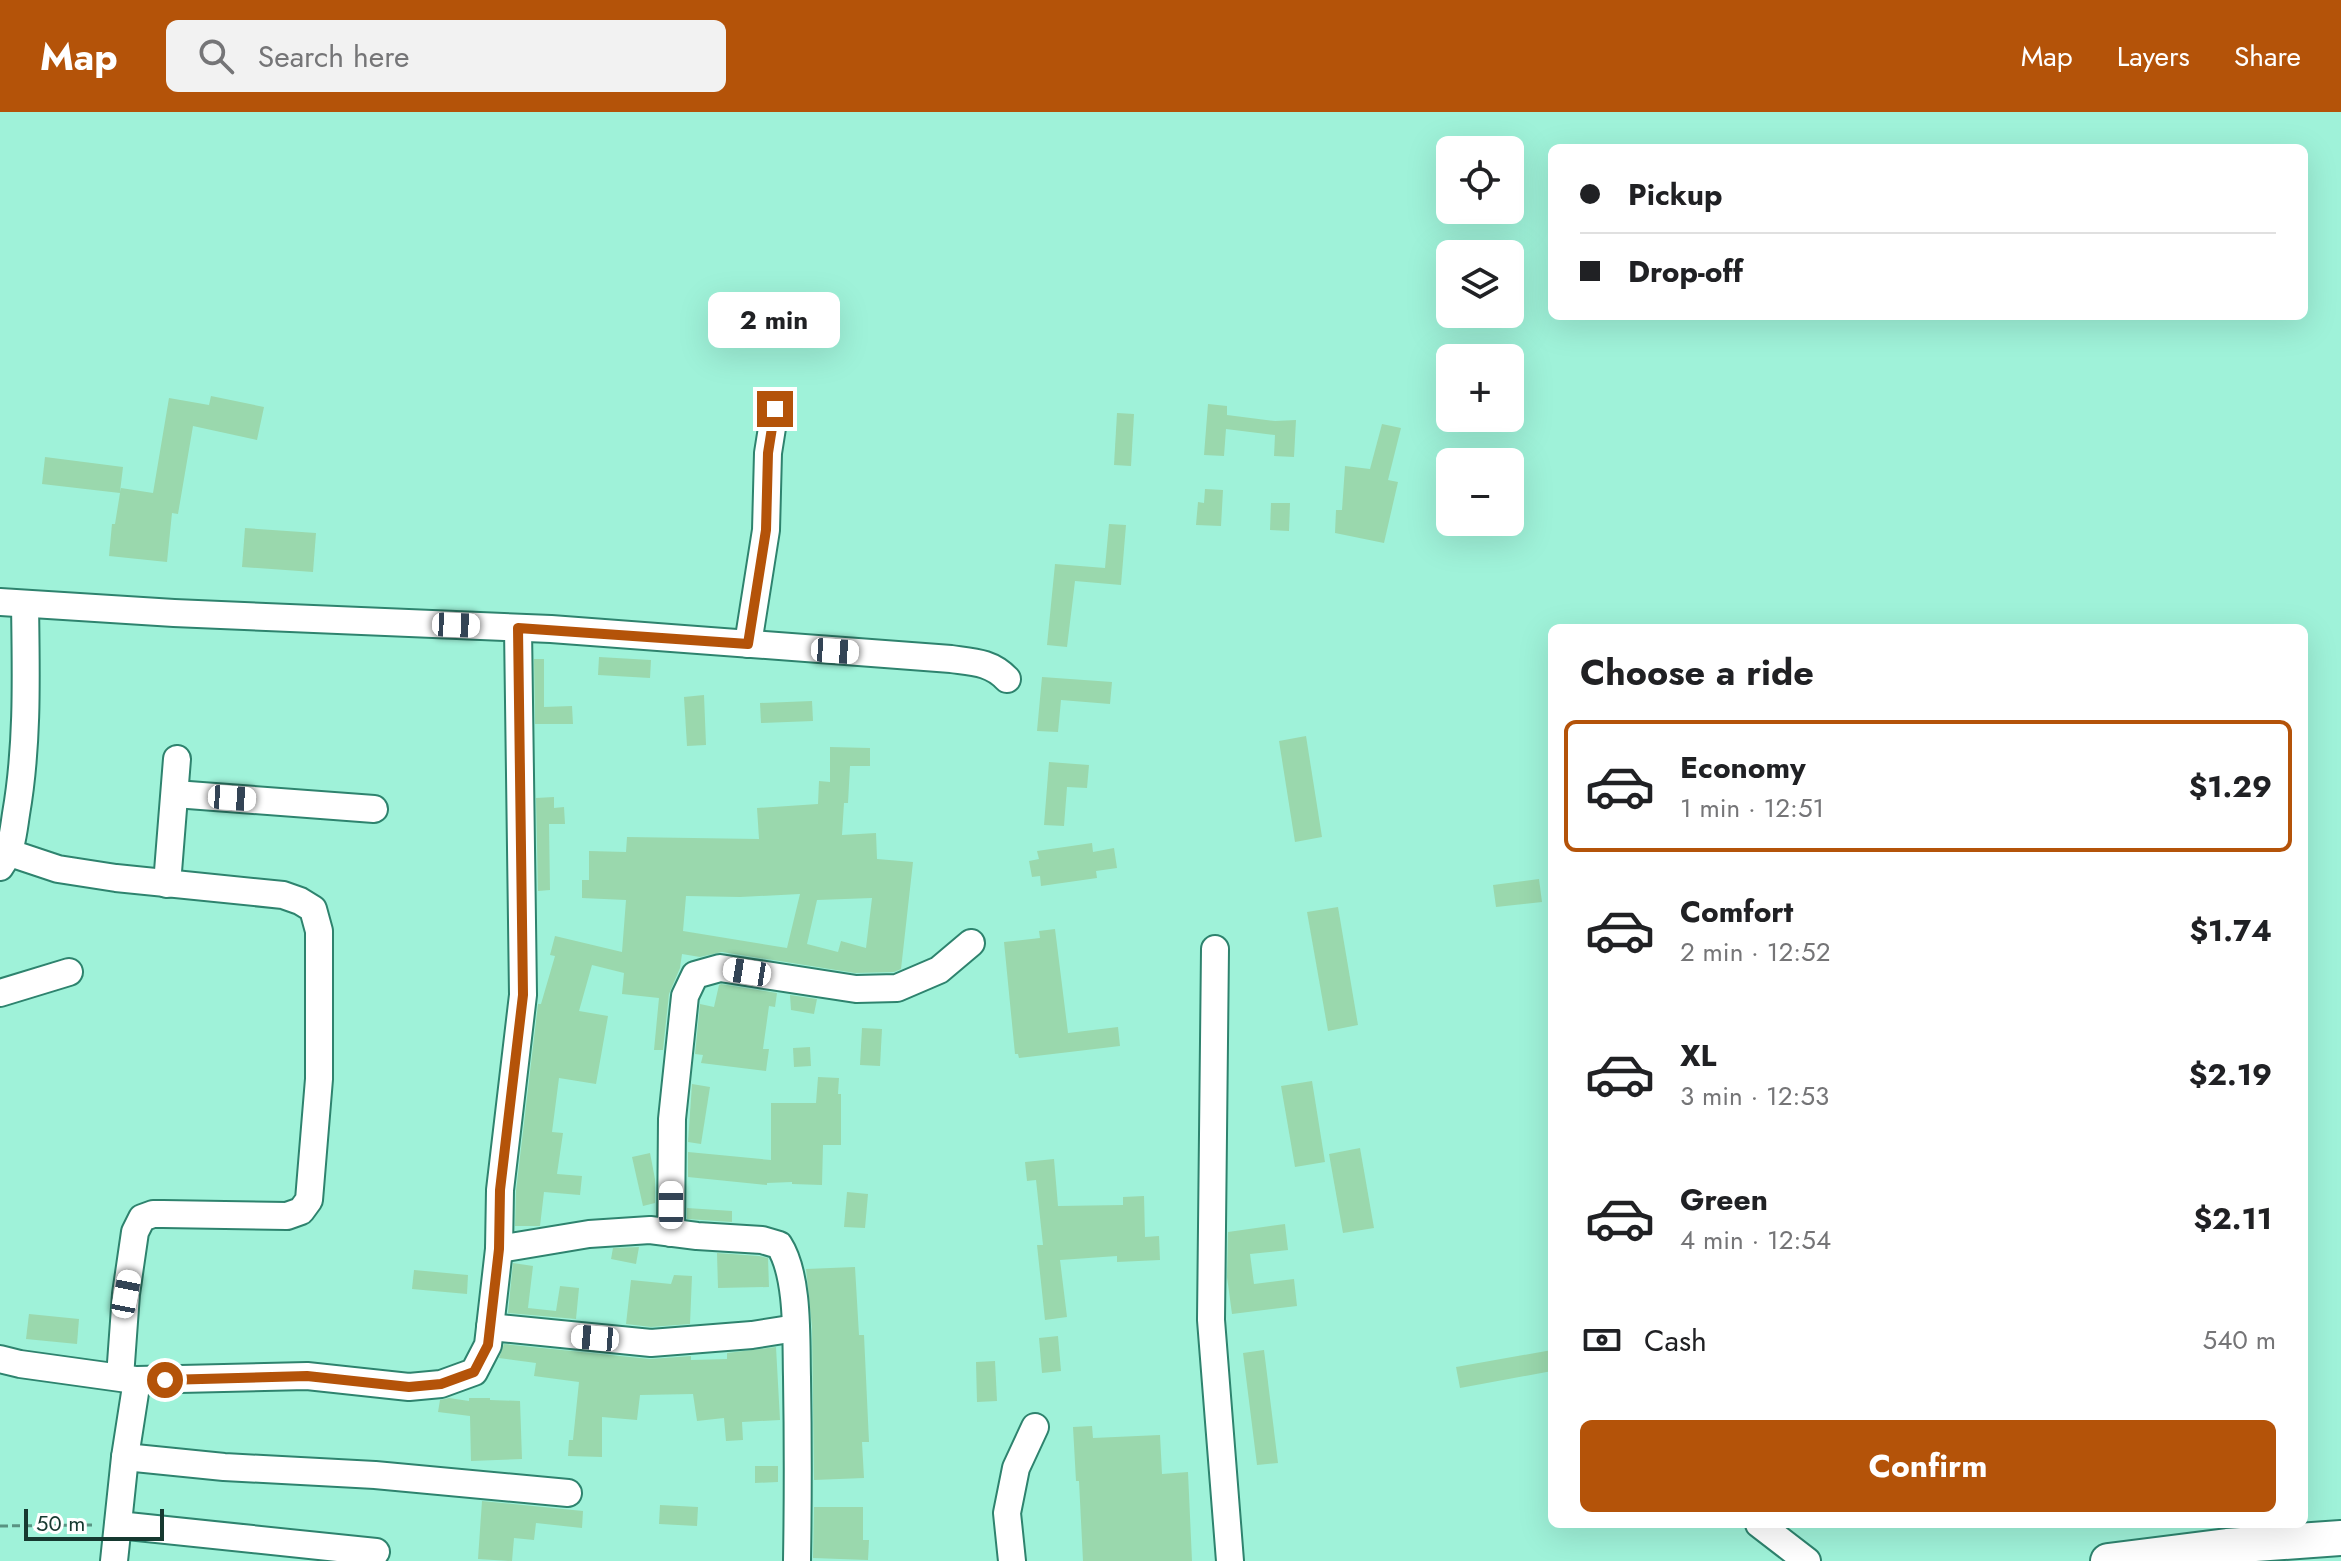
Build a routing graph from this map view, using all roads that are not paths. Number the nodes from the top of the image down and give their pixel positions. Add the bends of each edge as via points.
1 (775, 409) dead end
2 (13, 603) edge
3 (518, 628) junction
4 (748, 644) junction
5 (1007, 679) dead end
6 (177, 759) dead end
7 (175, 794) junction
8 (374, 809) dead end
9 (5, 860) edge
10 (167, 884) junction
11 (971, 943) dead end
12 (1215, 949) dead end
13 (69, 972) dead end
14 (0, 993) edge
15 (671, 1233) junction
16 (499, 1249) junction
17 (490, 1327) junction
18 (796, 1328) junction
19 (0, 1359) edge
20 (128, 1379) junction
21 (1035, 1427) dead end
22 (125, 1457) junction
23 (568, 1493) dead end
24 (118, 1525) junction
25 (1764, 1528) edge
26 (2341, 1538) edge
27 (376, 1552) dead end
28 (114, 1561) edge
29 (797, 1561) edge
30 (1012, 1561) edge
31 (1230, 1561) edge
32 (1807, 1561) edge
33 (2108, 1561) edge

1 - 4 street via 766,530
2 - 3 street
2 - 9 street via 26,729 20,795
3 - 4 street
3 - 16 street via 523,995 500,1190
4 - 5 street via 988,664
6 - 7 street
7 - 8 street
7 - 10 street
9 - 10 street
10 - 20 street via 283,895 313,909 319,931 319,1079 311,1185 301,1211 287,1216 142,1218 126,1294
11 - 15 street via 939,970 897,988 856,989 720,968 695,975 685,996 672,1119
12 - 31 street via 1211,1320
13 - 14 street
15 - 16 street via 619,1231
15 - 18 street via 779,1245 787,1256
16 - 17 street
17 - 18 street via 651,1343
17 - 20 street via 488,1345 474,1372 441,1384 409,1387 307,1376
18 - 29 street
19 - 20 street
20 - 22 street
21 - 30 street via 1016,1468 1007,1513
22 - 23 street
22 - 24 street
24 - 27 street
24 - 28 street
25 - 32 street
26 - 33 main road

